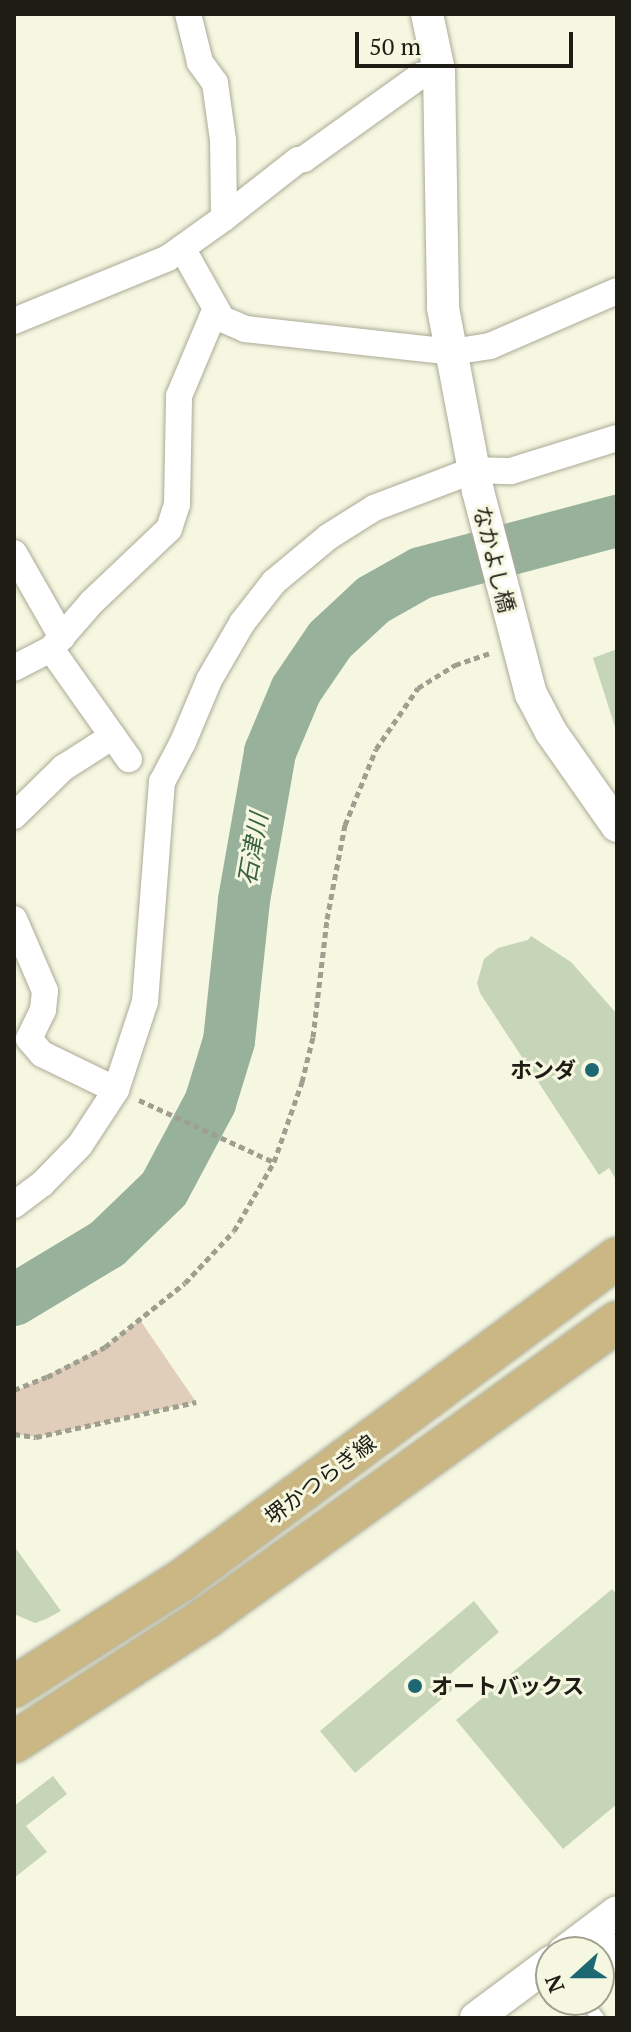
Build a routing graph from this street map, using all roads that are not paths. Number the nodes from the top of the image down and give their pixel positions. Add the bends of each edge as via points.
1 (188, 14) edge
2 (427, 14) edge
3 (439, 70) junction
4 (224, 218) junction
5 (182, 248) junction
6 (617, 291) edge
7 (216, 308) junction
8 (14, 321) edge
9 (452, 352) junction
10 (617, 438) edge
11 (476, 480) junction
12 (14, 553) edge
13 (56, 643) junction
14 (14, 668) edge
15 (113, 736) junction
16 (129, 759) dead end
17 (14, 816) edge
18 (617, 826) edge
19 (14, 919) edge
20 (22, 1040) edge
21 (126, 1094) junction
22 (14, 1205) edge
23 (617, 1258) edge
24 (617, 1322) edge
25 (14, 1687) edge
26 (14, 1742) edge
27 (606, 1921) edge
28 (586, 1936) edge
29 (617, 1959) edge
30 (535, 1974) edge
31 (476, 2018) edge

1 - 4 street via 200,62 215,83 223,140
2 - 3 street, なかよし橋
3 - 4 street via 420,76
3 - 9 street, なかよし橋 via 443,308
4 - 5 street
5 - 7 street
5 - 8 street
6 - 9 street via 490,346
7 - 9 street via 222,319 245,329
7 - 13 street via 179,396 177,504 169,529
9 - 11 street, なかよし橋
10 - 11 street
11 - 18 street, なかよし橋 via 531,694
11 - 21 street via 374,508 328,537 274,582 242,623 209,680 162,782 145,1002
12 - 13 street
13 - 14 street
13 - 15 street
15 - 16 street
15 - 17 street via 63,768
19 - 20 street via 45,991 43,1010
20 - 21 street
21 - 22 street via 42,1184
23 - 25 main road, 堺かつらぎ線 via 182,1580
24 - 26 main road, 堺かつらぎ線 via 207,1617
27 - 28 street
27 - 29 street
30 - 31 street

